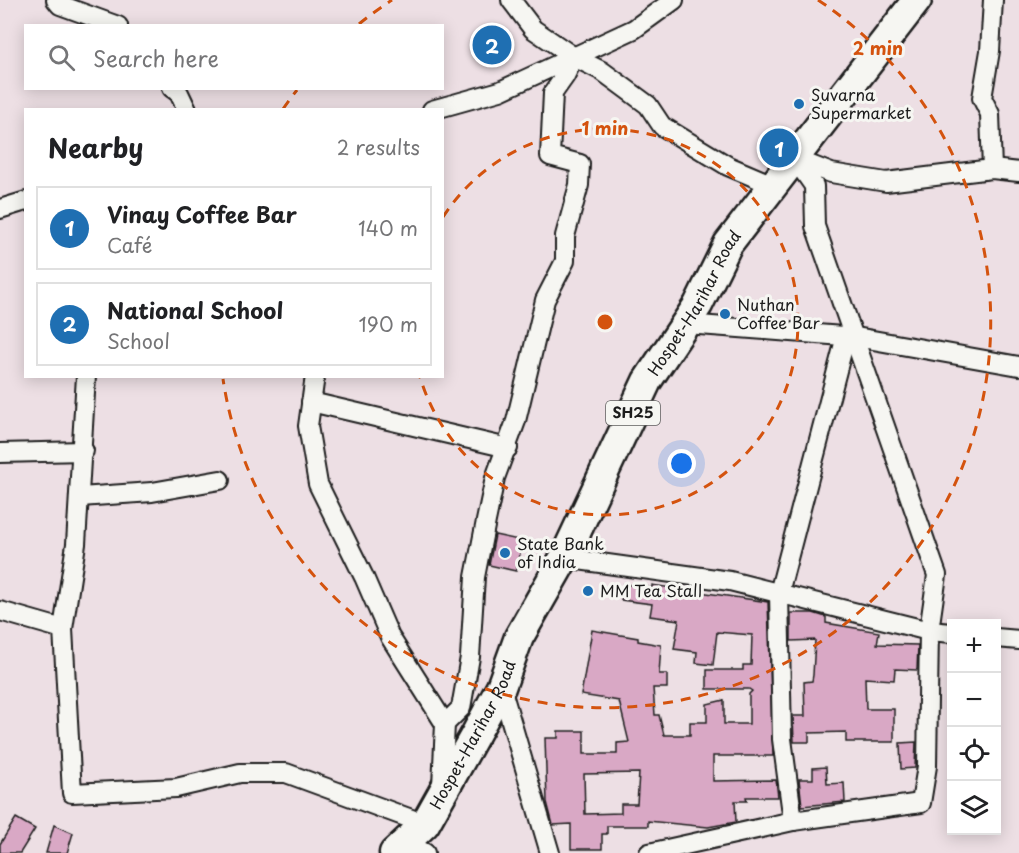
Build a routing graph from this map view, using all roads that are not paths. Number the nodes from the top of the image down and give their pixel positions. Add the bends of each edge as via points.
1 (56, 0) edge
2 (511, 0) edge
3 (674, 0) edge
4 (917, 0) edge
5 (993, 0) edge
6 (112, 24) edge
7 (574, 57) junction
8 (175, 90) edge
9 (187, 108) edge
10 (439, 108) edge
11 (795, 159) junction
12 (992, 169) junction
13 (1019, 172) edge
14 (773, 185) junction
15 (24, 202) edge
16 (0, 209) edge
17 (686, 324) junction
18 (851, 337) junction
19 (1019, 366) edge
20 (86, 378) edge
21 (315, 378) edge
22 (311, 402) junction
23 (508, 448) junction
24 (84, 451) junction
25 (0, 453) edge
26 (220, 480) dead end
27 (80, 497) junction
28 (564, 558) junction
29 (778, 593) junction
30 (0, 611) edge
31 (63, 629) junction
32 (929, 631) junction
33 (947, 633) edge
34 (1001, 638) edge
35 (1019, 640) edge
36 (501, 687) junction
37 (445, 724) junction
38 (441, 794) junction
39 (793, 821) junction
40 (412, 843) edge
41 (550, 853) edge
42 (649, 853) edge

1 - 6 street via 60,5
2 - 7 street via 533,28
3 - 7 street via 634,29
4 - 11 main road, Hospet-Harihar Road / SH25
5 - 12 street via 982,98 990,114
7 - 10 street via 500,91
7 - 14 street via 602,71 648,105 662,126 728,166
7 - 23 street via 553,93 550,156 580,164 579,185 565,236 565,261 545,300
8 - 9 street
11 - 12 street via 831,173 886,183
11 - 14 main road, Hospet-Harihar Road / SH25
11 - 18 street via 814,186 815,226
12 - 13 street
14 - 17 main road, Hospet-Harihar Road / SH25 via 728,244
15 - 16 street
17 - 18 street
17 - 28 main road, Hospet-Harihar Road / SH25 via 647,381
18 - 19 street
18 - 29 street
18 - 32 street via 937,575
20 - 24 street
21 - 22 street
22 - 23 street
22 - 37 street via 309,426 318,484 390,637
23 - 37 street via 495,478 475,577 470,657 461,708
24 - 25 street
24 - 27 street
26 - 27 street via 152,492
27 - 31 street
28 - 29 street via 730,581
28 - 36 main road, Hospet-Harihar Road / SH25 via 519,637
29 - 32 street
29 - 39 street via 782,739
30 - 31 street
31 - 40 street via 72,793 176,788 240,773 286,773
32 - 33 street
32 - 39 street via 927,766 921,803
34 - 35 street
36 - 38 main road, Hospet-Harihar Road / SH25
36 - 41 street
37 - 38 street
38 - 40 main road, Hospet-Harihar Road / SH25
39 - 42 street

